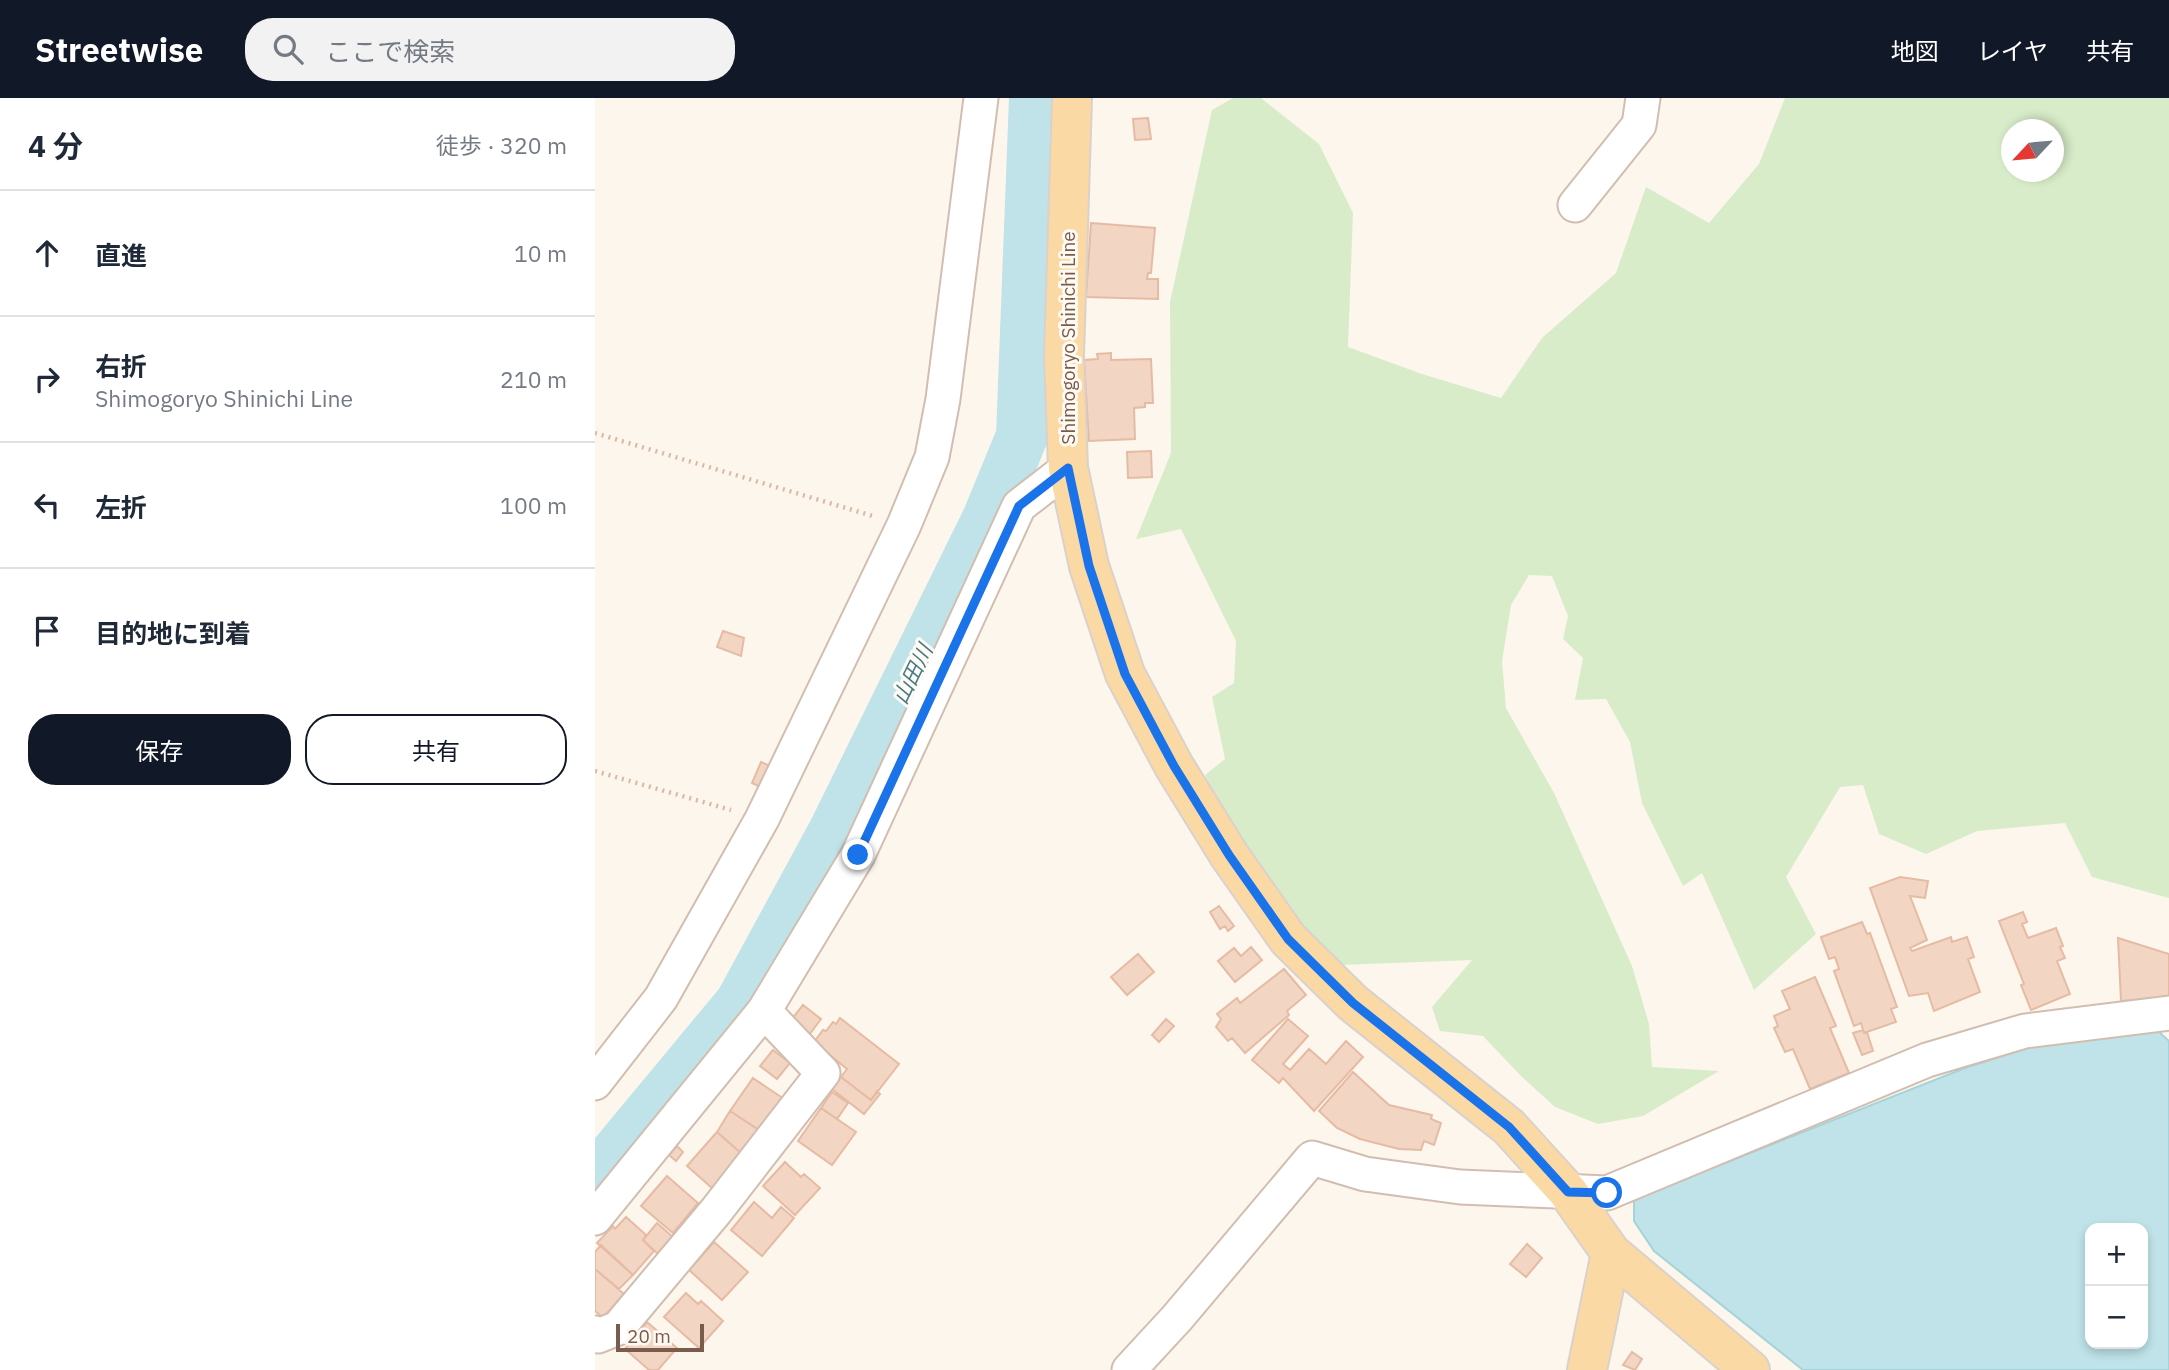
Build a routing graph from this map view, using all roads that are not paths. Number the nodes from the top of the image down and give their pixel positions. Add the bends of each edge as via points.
1 (981, 98) edge
2 (1072, 98) edge
3 (1643, 98) edge
4 (1575, 205) dead end
5 (1068, 468) junction
6 (764, 1011) junction
7 (2169, 1013) edge
8 (595, 1083) edge
9 (1568, 1192) junction
10 (595, 1218) edge
11 (1611, 1253) junction
12 (595, 1333) edge
13 (1129, 1370) edge
14 (1587, 1370) edge
15 (1750, 1370) edge

1 - 8 street via 932,457 904,525 762,819 661,998
2 - 5 main road, Shimogoryo Shinichi Line via 1064,355
3 - 4 street via 1639,125
5 - 6 street via 1019,506 858,855
5 - 9 main road, Shimogoryo Shinichi Line via 1089,566 1125,674 1229,855 1288,939 1325,976 1509,1127
6 - 10 street
6 - 12 street via 823,1073 618,1328 598,1336
7 - 9 street via 2025,1031 1927,1059 1607,1193
9 - 11 main road, Shimogoryo Shinichi Line
9 - 13 street via 1460,1187 1365,1174 1313,1158
11 - 14 main road
11 - 15 main road, Shimogoryo Shinichi Line

